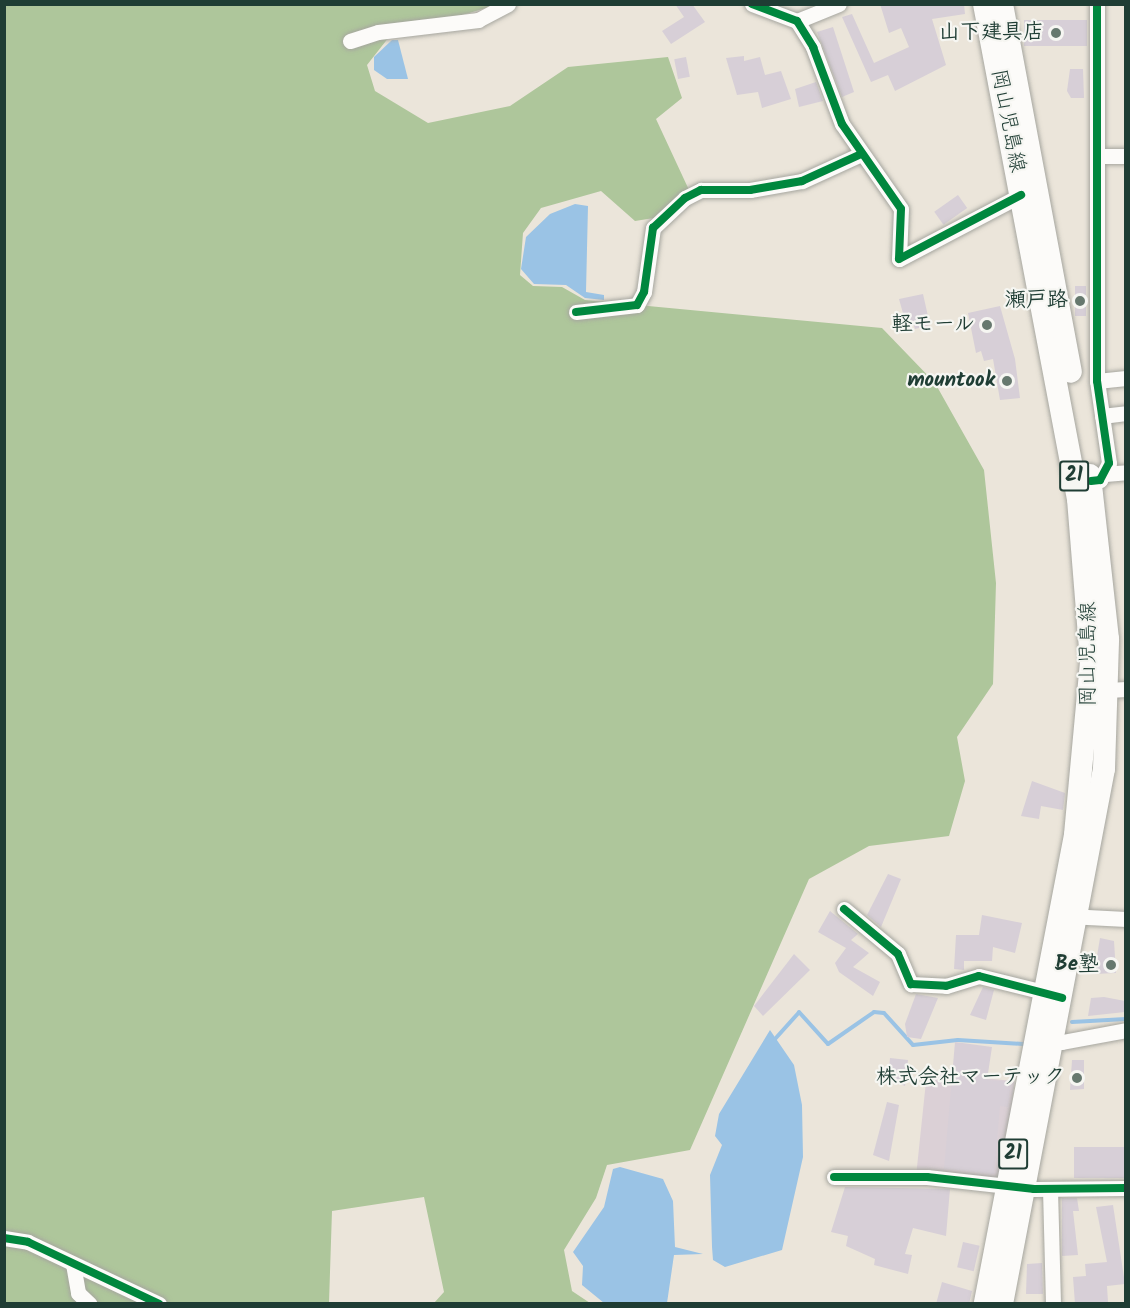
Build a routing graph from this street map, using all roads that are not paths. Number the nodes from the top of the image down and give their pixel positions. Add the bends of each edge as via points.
1 (508, 4) edge
2 (752, 4) edge
3 (839, 4) edge
4 (984, 4) edge
5 (1002, 4) edge
6 (1097, 4) edge
7 (797, 21) junction
8 (350, 41) dead end
9 (861, 154) junction
10 (1098, 156) junction
11 (1125, 156) edge
12 (1021, 195) junction
13 (1034, 219) junction
14 (576, 312) dead end
15 (1125, 378) edge
16 (1097, 381) junction
17 (1125, 413) edge
18 (1102, 416) junction
19 (1125, 472) edge
20 (1092, 488) junction
21 (1117, 690) edge
22 (844, 909) dead end
23 (1068, 916) junction
24 (1125, 919) edge
25 (1053, 995) junction
26 (1125, 1030) edge
27 (1044, 1039) junction
28 (834, 1177) dead end
29 (1016, 1185) junction
30 (1125, 1188) edge
31 (1050, 1189) junction
32 (4, 1239) edge
33 (73, 1264) junction
34 (90, 1304) edge
35 (159, 1304) edge
36 (985, 1304) edge
37 (1002, 1304) edge
38 (1053, 1304) edge

1 - 8 street via 478,20 378,32
2 - 7 street
3 - 7 street
4 - 12 main road, 岡山児島線 / 21
5 - 13 main road, 岡山児島線 / 21
6 - 10 street
7 - 9 street via 813,47 842,124
9 - 12 street via 901,208 899,259
9 - 14 street via 802,181 750,190 701,190 685,198 652,228 644,292 637,305
10 - 11 street
10 - 16 street
12 - 13 main road, 岡山児島線 / 21
13 - 20 main road, 岡山児島線 / 21
15 - 16 street
16 - 18 street
17 - 18 street
18 - 20 street via 1109,463
19 - 20 street
20 - 21 main road, 岡山児島線 / 21
20 - 23 main road, 岡山児島線 / 21 via 1090,703
21 - 23 main road, 岡山児島線 / 21 via 1104,769
22 - 25 street via 898,954 911,984 946,986 979,976
23 - 24 street
23 - 25 main road, 岡山児島線 / 21
25 - 27 main road, 岡山児島線 / 21
26 - 27 street
27 - 29 main road, 岡山児島線 / 21
28 - 29 street
29 - 31 street
29 - 36 main road, 岡山児島線 / 21
29 - 37 main road, 岡山児島線 / 21
30 - 31 street
31 - 38 street
32 - 33 street via 28,1242
33 - 34 street via 78,1293
33 - 35 street

